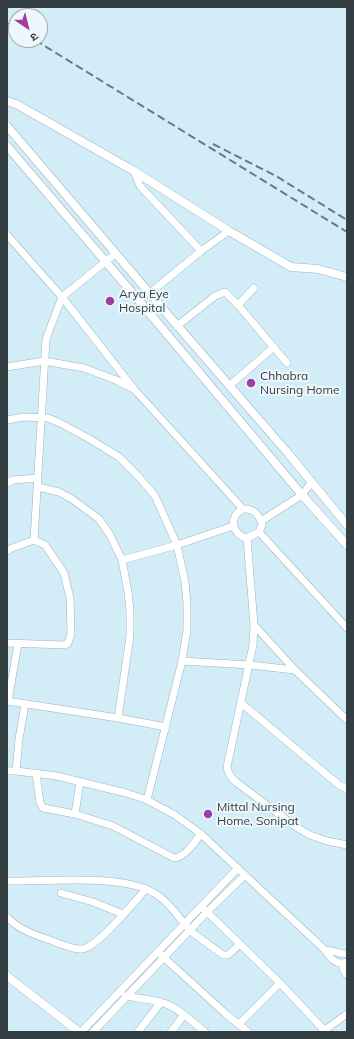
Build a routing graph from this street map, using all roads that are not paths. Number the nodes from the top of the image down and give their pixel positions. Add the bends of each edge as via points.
1 (7, 101) edge
2 (7, 126) edge
3 (7, 146) edge
4 (134, 171) junction
5 (229, 231) junction
6 (7, 235) edge
7 (201, 251) junction
8 (115, 254) junction
9 (106, 261) junction
10 (347, 277) edge
11 (254, 288) dead end
12 (150, 293) junction
13 (62, 297) junction
14 (238, 306) junction
15 (177, 326) junction
16 (274, 347) junction
17 (44, 361) junction
18 (287, 363) dead end
19 (7, 367) edge
20 (229, 386) junction
21 (134, 389) junction
22 (41, 418) junction
23 (7, 420) edge
24 (38, 478) junction
25 (7, 483) edge
26 (311, 483) junction
27 (38, 487) junction
28 (302, 495) junction
29 (243, 509) junction
30 (261, 521) junction
31 (233, 526) junction
32 (347, 526) edge
33 (259, 532) junction
34 (247, 538) junction
35 (34, 540) junction
36 (177, 545) junction
37 (347, 545) edge
38 (7, 551) edge
39 (122, 560) junction
40 (254, 625) junction
41 (347, 628) edge
42 (7, 643) edge
43 (18, 644) junction
44 (182, 661) junction
45 (250, 665) junction
46 (295, 670) junction
47 (8, 701) edge
48 (241, 703) junction
49 (25, 704) junction
50 (118, 718) junction
51 (347, 720) edge
52 (166, 727) junction
53 (16, 771) junction
54 (7, 772) edge
55 (36, 773) junction
56 (80, 782) junction
57 (347, 789) edge
58 (147, 800) junction
59 (76, 814) junction
60 (201, 834) junction
61 (347, 845) edge
62 (238, 868) junction
63 (245, 875) junction
64 (7, 881) edge
65 (146, 889) junction
66 (61, 893) dead end
67 (201, 906) junction
68 (207, 912) junction
69 (123, 914) junction
70 (7, 917) edge
71 (184, 923) junction
72 (190, 930) junction
73 (240, 944) junction
74 (325, 950) junction
75 (157, 951) junction
76 (347, 954) edge
77 (164, 958) junction
78 (345, 963) edge
79 (347, 975) edge
80 (7, 976) edge
81 (280, 983) junction
82 (115, 995) junction
83 (127, 997) junction
84 (161, 1002) junction
85 (347, 1014) edge
86 (184, 1015) junction
87 (239, 1024) junction
88 (323, 1031) edge
89 (80, 1032) edge
90 (93, 1032) edge
91 (138, 1032) edge
92 (171, 1032) edge
93 (205, 1032) edge
94 (248, 1032) edge

1 - 4 street
2 - 8 street
3 - 9 street
4 - 5 street
4 - 7 street via 140,186
5 - 7 street
5 - 10 street via 292,267 318,269
6 - 13 street
7 - 12 street
8 - 9 street
8 - 12 street
9 - 13 street
9 - 28 street
11 - 14 street
12 - 15 street
13 - 17 street via 46,339
13 - 21 street
14 - 15 street via 225,292 215,296
14 - 16 street
15 - 20 street
16 - 18 street
16 - 20 street
17 - 19 street
17 - 21 street via 84,368
17 - 22 street
20 - 26 street
21 - 29 street
22 - 23 street via 23,417
22 - 24 street
22 - 36 street via 60,423 119,457 155,496
24 - 25 street
24 - 27 street
26 - 28 street
26 - 32 street
27 - 35 street
27 - 39 street via 59,492 99,519
28 - 30 street
28 - 37 street
29 - 30 street via 254,511
29 - 31 street via 234,517
30 - 33 street
31 - 34 street via 239,534
31 - 36 street
33 - 34 street
33 - 41 street
34 - 40 street
35 - 38 street
35 - 43 street via 45,545 64,573 70,598 71,634 65,645
36 - 39 street
36 - 44 street via 187,603 187,630
39 - 50 street via 130,611 130,636
40 - 45 street
40 - 46 street
42 - 43 street
43 - 47 street
44 - 45 street
44 - 52 street
45 - 46 street
45 - 48 street
46 - 51 street
47 - 49 street
48 - 57 street
48 - 61 street via 228,767 231,777 296,827 327,841
49 - 50 street
49 - 53 street
50 - 52 street
52 - 58 street
53 - 54 street
53 - 55 street
55 - 56 street
55 - 59 street via 41,806 47,810
56 - 58 street
56 - 59 street
58 - 60 street via 175,815
59 - 60 street via 113,826 174,858 179,858
60 - 62 street
62 - 63 street
62 - 67 street
63 - 68 street
63 - 74 street
64 - 65 street via 109,882
65 - 69 street
65 - 71 street via 160,896
66 - 69 street
67 - 68 street
67 - 71 street
68 - 72 street
68 - 73 street
69 - 70 street via 95,943 82,949 43,938 18,926
71 - 72 street
71 - 75 street
72 - 73 street via 226,956
72 - 77 street
73 - 81 street
74 - 76 street
74 - 78 street via 335,962
75 - 77 street
75 - 82 street
77 - 83 street
77 - 87 street
78 - 79 street via 343,969
80 - 89 street
81 - 87 street
81 - 88 street
82 - 83 street
82 - 89 street
83 - 84 street
83 - 90 street
84 - 86 street
84 - 91 street
85 - 88 street
86 - 92 street
86 - 93 street
87 - 94 street

